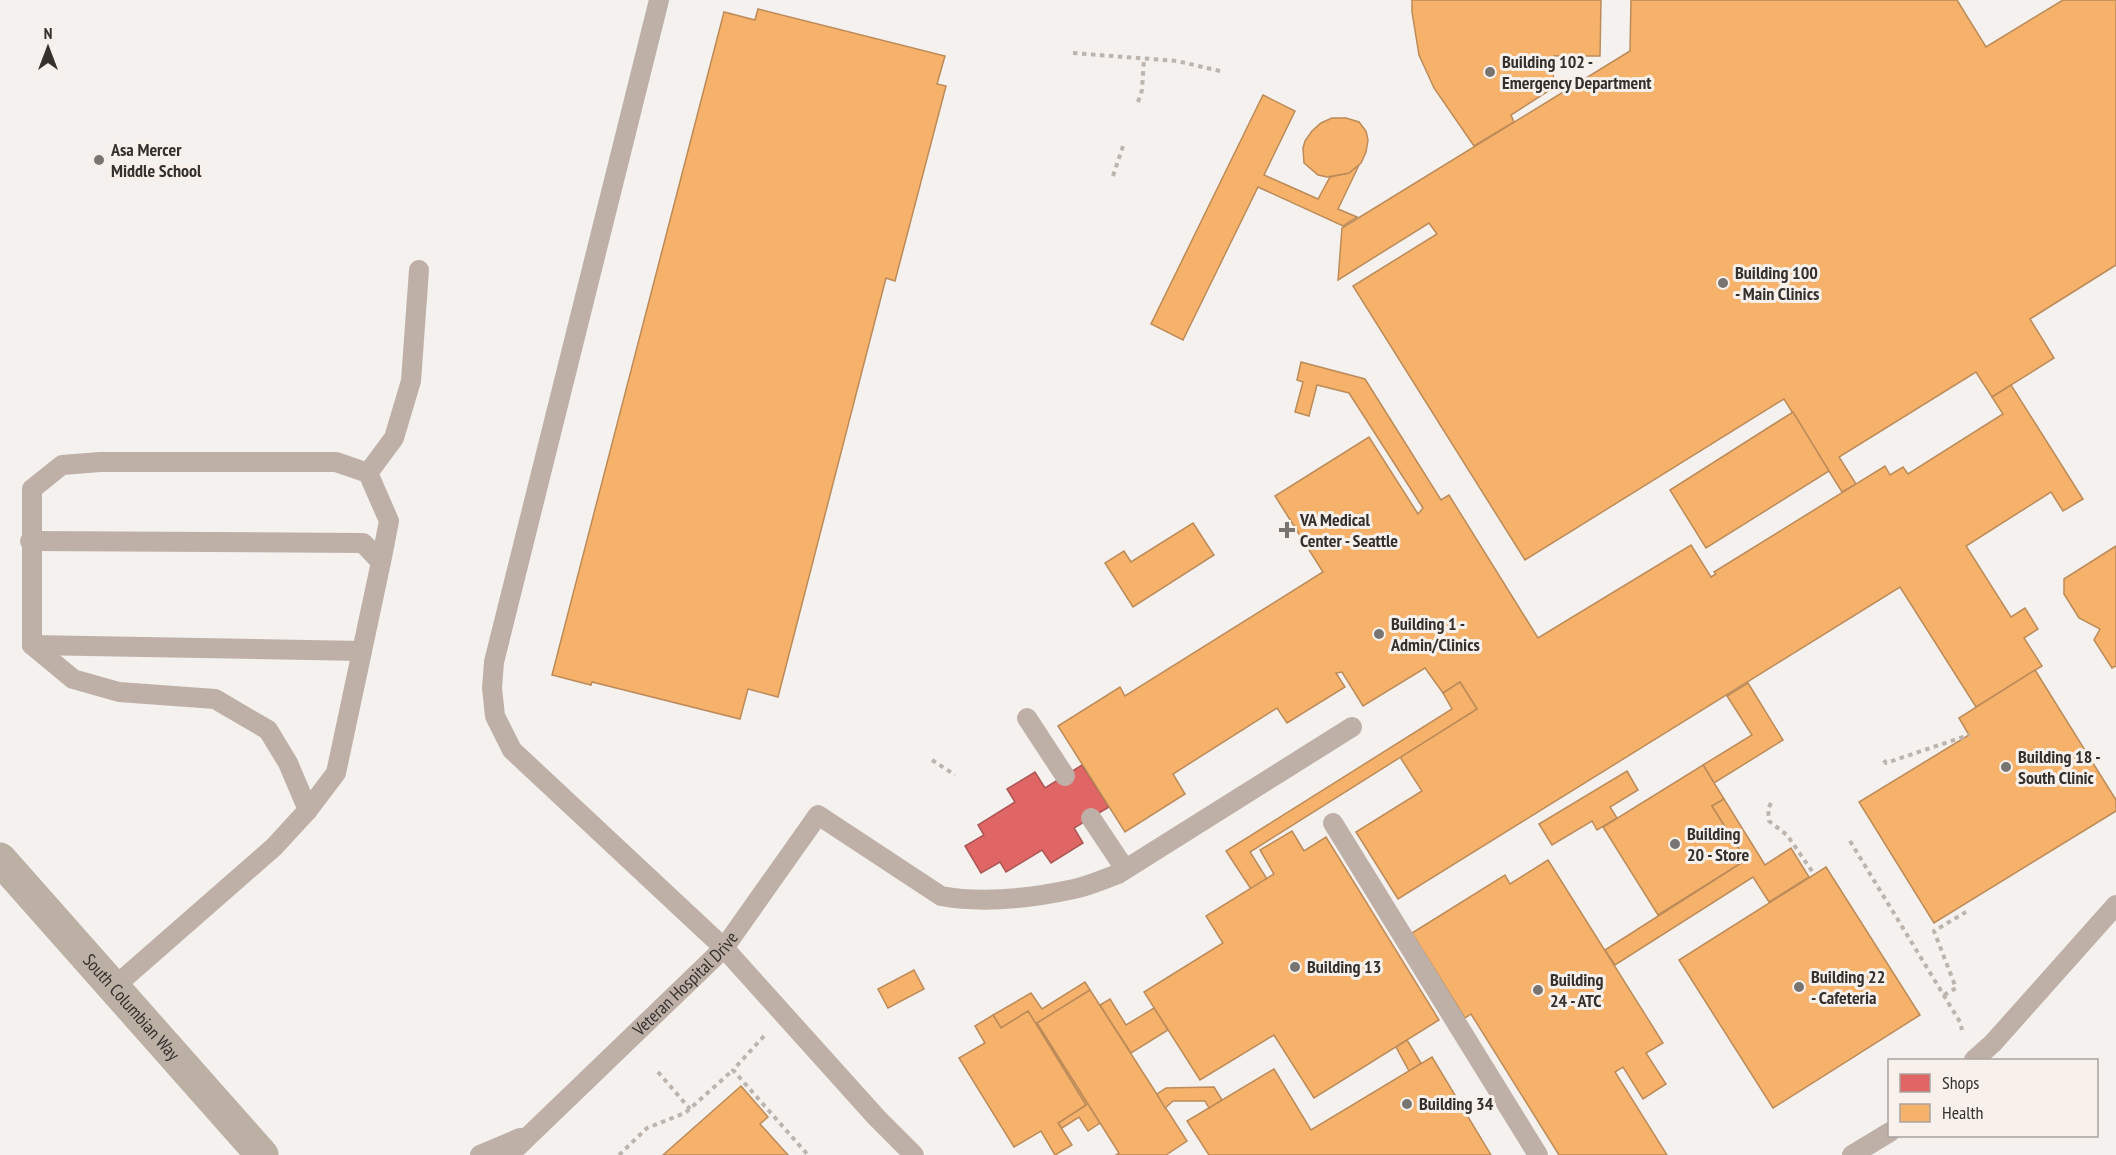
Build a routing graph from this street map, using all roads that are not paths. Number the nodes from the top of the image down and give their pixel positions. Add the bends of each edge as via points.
1 (659, 0) edge
2 (419, 270) dead end
3 (369, 474) junction
4 (30, 541) junction
5 (381, 562) junction
6 (32, 645) junction
7 (362, 651) junction
8 (1027, 718) dead end
9 (1352, 727) dead end
10 (1065, 776) dead end
11 (308, 810) junction
12 (1091, 818) dead end
13 (1333, 823) dead end
14 (0, 859) edge
15 (1125, 869) junction
16 (2116, 905) edge
17 (724, 948) junction
18 (114, 987) junction
19 (1975, 1059) edge
20 (1888, 1132) edge
21 (531, 1134) junction
22 (262, 1155) edge
23 (480, 1155) edge
24 (509, 1155) edge
25 (914, 1155) edge
26 (1538, 1155) edge
27 (1852, 1155) edge

1 - 17 lane via 494,662 492,688 495,716 512,750
2 - 3 lane via 411,381 394,438
3 - 4 lane via 336,462 62,465 32,489
3 - 5 lane via 388,521
4 - 5 lane via 363,543
4 - 6 lane
5 - 7 lane
6 - 7 lane
6 - 11 lane via 74,679 119,692 215,699 268,730
7 - 11 lane via 336,773
8 - 10 lane
9 - 15 lane
11 - 18 lane via 274,847
12 - 15 lane
13 - 26 lane
14 - 18 main road, South Columbian Way
15 - 17 lane, Veteran Hospital Drive via 1076,889 995,901 961,900 941,896 818,815
16 - 19 lane
17 - 21 lane, Veteran Hospital Drive
17 - 25 lane
18 - 22 main road, South Columbian Way
20 - 27 lane
21 - 23 lane, Veteran Hospital Drive
21 - 24 lane, Veteran Hospital Drive

